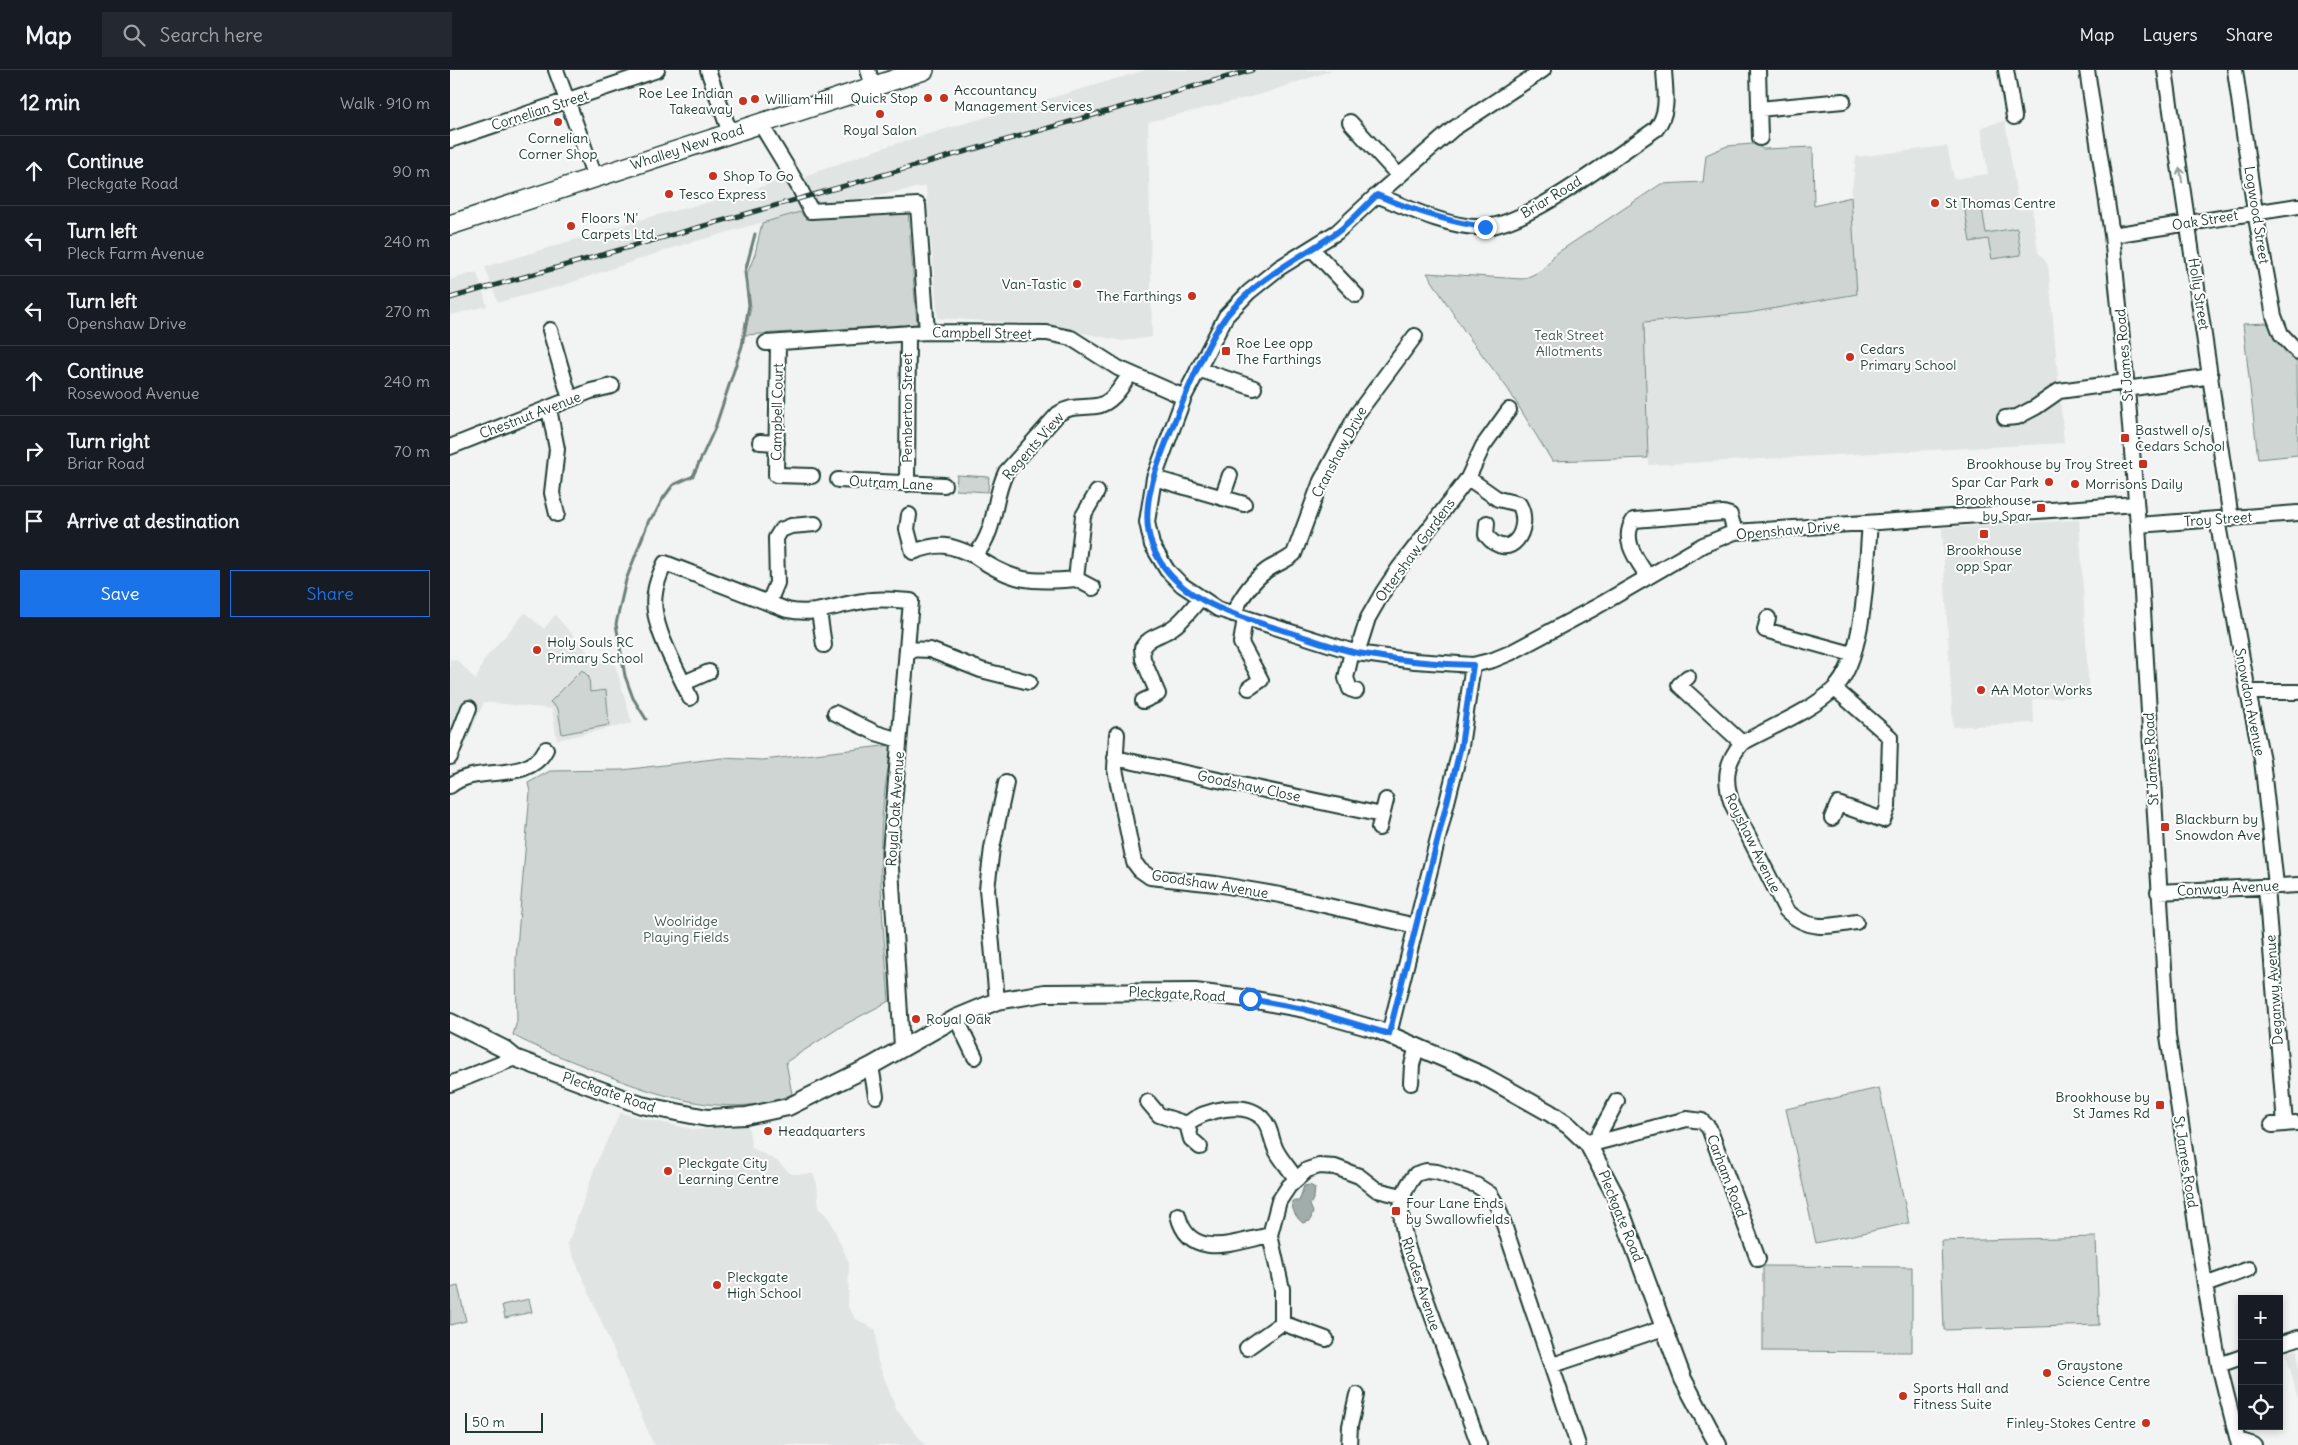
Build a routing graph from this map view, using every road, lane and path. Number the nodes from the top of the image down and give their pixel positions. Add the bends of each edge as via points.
1 (556, 70) edge
2 (657, 70) edge
3 (708, 70) edge
4 (924, 70) edge
5 (1543, 70) edge
6 (1664, 70) edge
7 (1758, 70) edge
8 (2006, 70) edge
9 (2086, 70) edge
10 (2165, 70) edge
11 (2235, 70) edge
12 (870, 78) edge
13 (568, 101) junction
14 (1843, 101) dead end
15 (1759, 109) junction
16 (2014, 117) dead end
17 (1350, 122) dead end
18 (760, 123) junction
19 (730, 133) junction
20 (1760, 138) dead end
21 (450, 140) edge
22 (595, 176) junction
23 (1399, 176) junction
24 (1377, 195) junction
25 (2298, 206) edge
26 (2255, 212) junction
27 (2188, 223) junction
28 (450, 224) edge
29 (2112, 235) junction
30 (1311, 248) junction
31 (1356, 295) dead end
32 (550, 330) dead end
33 (927, 332) junction
34 (908, 333) junction
35 (1415, 336) dead end
36 (772, 343) joint
37 (2298, 352) edge
38 (1198, 369) junction
39 (1130, 374) junction
40 (2212, 376) junction
41 (612, 386) dead end
42 (2127, 386) junction
43 (1254, 388) dead end
44 (1184, 397) junction
45 (570, 399) junction
46 (549, 409) junction
47 (1509, 410) dead end
48 (2005, 418) dead end
49 (760, 442) dead end
50 (777, 443) junction
51 (450, 447) edge
52 (1230, 475) dead end
53 (812, 476) dead end
54 (1154, 478) junction
55 (1468, 478) junction
56 (838, 480) dead end
57 (907, 484) junction
58 (944, 486) dead end
59 (1098, 492) dead end
60 (1222, 498) junction
61 (1244, 504) dead end
62 (2136, 504) junction
63 (2298, 513) edge
64 (556, 514) dead end
65 (909, 515) dead end
66 (2224, 519) junction
67 (1488, 523) dead end
68 (1870, 523) junction
69 (815, 524) dead end
70 (2138, 525) junction
71 (1735, 532) junction
72 (974, 556) junction
73 (1648, 577) junction
74 (1076, 579) junction
75 (1093, 588) dead end
76 (1200, 599) junction
77 (769, 602) junction
78 (819, 612) junction
79 (1239, 616) junction
80 (1768, 618) dead end
81 (824, 645) dead end
82 (907, 649) junction
83 (1354, 652) junction
84 (1852, 654) junction
85 (1473, 665) junction
86 (709, 672) dead end
87 (1688, 677) dead end
88 (1029, 682) dead end
89 (684, 683) junction
90 (1249, 688) dead end
91 (1835, 689) junction
92 (1356, 691) dead end
93 (2248, 692) junction
94 (2298, 692) edge
95 (690, 698) dead end
96 (1143, 701) dead end
97 (469, 708) dead end
98 (835, 713) dead end
99 (1117, 734) dead end
100 (899, 740) junction
101 (1742, 744) junction
102 (546, 749) dead end
103 (450, 757) edge
104 (1115, 758) junction
105 (1006, 784) dead end
106 (450, 786) edge
107 (1386, 800) dead end
108 (1832, 818) dead end
109 (2298, 885) edge
110 (2271, 886) junction
111 (2158, 892) junction
112 (1856, 922) dead end
113 (1416, 926) junction
114 (997, 1001) junction
115 (956, 1018) junction
116 (450, 1022) edge
117 (1389, 1034) junction
118 (1417, 1046) junction
119 (902, 1048) junction
120 (976, 1057) dead end
121 (515, 1058) junction
122 (870, 1066) junction
123 (1411, 1083) dead end
124 (450, 1084) edge
125 (876, 1096) dead end
126 (1617, 1101) dead end
127 (1148, 1102) dead end
128 (1187, 1124) junction
129 (2284, 1124) dead end
130 (1588, 1145) junction
131 (1200, 1147) dead end
132 (1296, 1178) junction
133 (1402, 1196) junction
134 (1178, 1215) dead end
135 (1270, 1235) junction
136 (1758, 1259) dead end
137 (2249, 1270) dead end
138 (2205, 1286) junction
139 (1282, 1323) junction
140 (1664, 1328) junction
141 (2298, 1338) edge
142 (1326, 1339) dead end
143 (2283, 1343) edge
144 (1247, 1348) dead end
145 (2238, 1358) edge
146 (2219, 1364) junction
147 (1552, 1365) junction
148 (1357, 1394) dead end
149 (2239, 1442) edge
150 (1348, 1445) edge
151 (1478, 1445) edge
152 (1578, 1445) edge
153 (1718, 1445) edge
154 (2254, 1445) edge

1 - 13 street
2 - 13 street, Cornelian Street
3 - 19 street
4 - 12 highway, Whalley New Road
5 - 23 street, Openshaw Drive via 1453,130
6 - 24 street, Briar Road via 1666,106 1656,129 1548,202 1511,220 1485,227 1458,224
7 - 15 street
8 - 16 street
9 - 29 street, St James Road
27 -> 10 street, Holly Street
11 - 26 street, Logwood Street
12 - 18 highway, Whalley New Road
13 - 21 street, Cornelian Street
13 - 22 street
14 - 15 street
15 - 20 street
17 - 23 street
18 - 19 highway, Whalley New Road
18 - 33 street via 811,211 918,205
19 - 22 highway, Whalley New Road
22 - 28 highway, Whalley New Road
23 - 24 street, Openshaw Drive
24 - 30 street, Openshaw Drive via 1337,232
25 - 26 street, Oak Street
26 - 27 street, Oak Street
26 - 37 street, Logwood Street via 2274,316 2281,334
27 - 29 street, Oak Street
27 - 40 street, Holly Street
29 - 42 street, St James Road
30 - 31 street
30 - 38 street, Openshaw Drive via 1279,268 1226,316
32 - 45 street
33 - 34 street, Campbell Street
33 - 39 street, Campbell Street via 1047,334 1071,338
34 - 36 street, Campbell Street
34 - 57 street, Pemberton Street
35 - 79 street, Cranshaw Drive via 1358,414 1321,481 1294,554 1252,583 1241,598
36 - 50 street, Campbell Court
38 - 43 street
38 - 44 street, Openshaw Drive
39 - 44 street, Campbell Street
39 - 72 street, Regents View via 1108,401 1098,406 1067,408 1058,414 1006,472 992,527
40 - 42 street
40 - 66 street, Holly Street
41 - 45 street, Chestnut Avenue
42 - 48 street via 2059,391 2036,408 2017,417
42 - 62 street, St James Road
44 - 54 street, Openshaw Drive
45 - 46 street, Chestnut Avenue
46 - 51 street, Chestnut Avenue
46 - 64 street via 557,449 552,493
47 - 55 street, Ottershaw Gardens via 1483,446
49 - 50 street
50 - 53 street, Campbell Court via 776,475
52 - 60 street
54 - 60 street
54 - 76 street, Openshaw Drive via 1148,522 1152,545 1167,570
55 - 67 street via 1498,499 1519,504 1524,513 1520,536 1507,547 1498,546 1486,535
55 - 83 street, Ottershaw Gardens via 1398,568 1368,618
56 - 57 street, Outram Lane
57 - 58 street, Outram Lane
59 - 74 street via 1083,516
60 - 61 street
62 - 68 street, Openshaw Drive
62 - 70 street, St James Road
63 - 66 street, Troy Street
65 - 72 street via 907,529 913,552 945,544
66 - 70 street, Troy Street
66 - 93 street, Snowdon Avenue
68 - 71 street, Openshaw Drive
68 - 84 street, Royshaw Avenue via 1860,628
69 - 77 street via 791,526 781,530 776,538 776,583
70 - 111 street, St James Road
71 - 73 street, Openshaw Drive
71 - 73 street via 1730,515 1724,513 1634,520 1629,527 1628,541
72 - 74 street via 1006,575 1025,580
73 - 85 street, Openshaw Drive via 1510,653
74 - 75 street
76 - 79 street, Openshaw Drive
76 - 96 street via 1182,621 1146,641 1142,648 1143,659 1158,694
77 - 78 street via 787,610
77 - 89 street via 665,563 654,593 654,609 657,624
78 - 81 street
78 - 82 street, Royal Oak Avenue via 862,601 911,601
79 - 83 street, Openshaw Drive
79 - 90 street via 1241,643 1261,680
80 - 84 street via 1766,630
82 - 88 street via 930,650 981,670
82 - 100 street, Royal Oak Avenue
83 - 85 street, Openshaw Drive via 1415,662
83 - 92 street via 1346,678 1350,689
84 - 91 street, Royshaw Avenue via 1844,677
85 - 113 street via 1461,746
86 - 89 street
87 - 101 street via 1680,686
89 - 95 street
91 - 101 street, Royshaw Avenue via 1822,700
91 - 108 street via 1890,737 1888,807 1884,820 1838,804
93 - 94 street
93 - 110 street, Snowdon Avenue via 2262,760
97 - 103 street
98 - 100 street
99 - 104 street, Goodshaw Avenue
100 - 119 street, Royal Oak Avenue via 890,852
101 - 112 street, Royshaw Avenue via 1732,754 1726,771 1727,790 1786,910 1799,922 1818,927
102 - 106 street via 532,764 467,777
104 - 107 street, Goodshaw Close via 1380,821
104 - 113 street, Goodshaw Avenue via 1118,792 1134,862 1150,876 1280,895
105 - 114 street via 988,875
109 - 110 street, Conway Avenue
110 - 111 street, Conway Avenue
110 - 129 street, Deganwy Avenue
111 - 138 street, St James Road via 2168,1036
113 - 117 street
114 - 115 main road, Pleckgate Road
114 - 117 main road, Pleckgate Road via 1045,993 1195,992 1304,1009
115 - 119 main road, Pleckgate Road
115 - 120 street
116 - 121 main road, Pleckgate Road via 504,1049
117 - 118 main road, Pleckgate Road
118 - 123 street
118 - 130 main road, Pleckgate Road via 1482,1075 1550,1113
119 - 122 main road, Pleckgate Road
121 - 122 main road, Pleckgate Road via 641,1105 707,1118 746,1116 788,1107
121 - 124 street
122 - 125 street
126 - 130 street via 1597,1138
127 - 128 street via 1159,1115
128 - 131 street via 1191,1139
128 - 132 street via 1214,1110 1254,1113 1265,1122 1276,1151
130 - 136 street, Carham Road via 1634,1135 1679,1120 1702,1121 1709,1128
130 - 140 main road, Pleckgate Road via 1615,1195
132 - 133 street via 1319,1166 1334,1167 1359,1176 1376,1190
132 - 135 street via 1279,1201
133 - 147 street via 1416,1174 1426,1171 1476,1185 1490,1194 1498,1207
133 - 151 street, Rhodes Avenue via 1402,1223 1408,1249
134 - 135 street via 1181,1227 1204,1245
135 - 139 street via 1282,1289
137 - 138 street
138 - 146 street, St James Road
139 - 142 street
139 - 144 street
140 - 147 street
140 - 153 main road, Pleckgate Road via 1683,1379
141 - 143 street
145 - 146 street
146 - 149 street, St James Road
147 - 152 street
148 - 150 street
149 - 154 street

